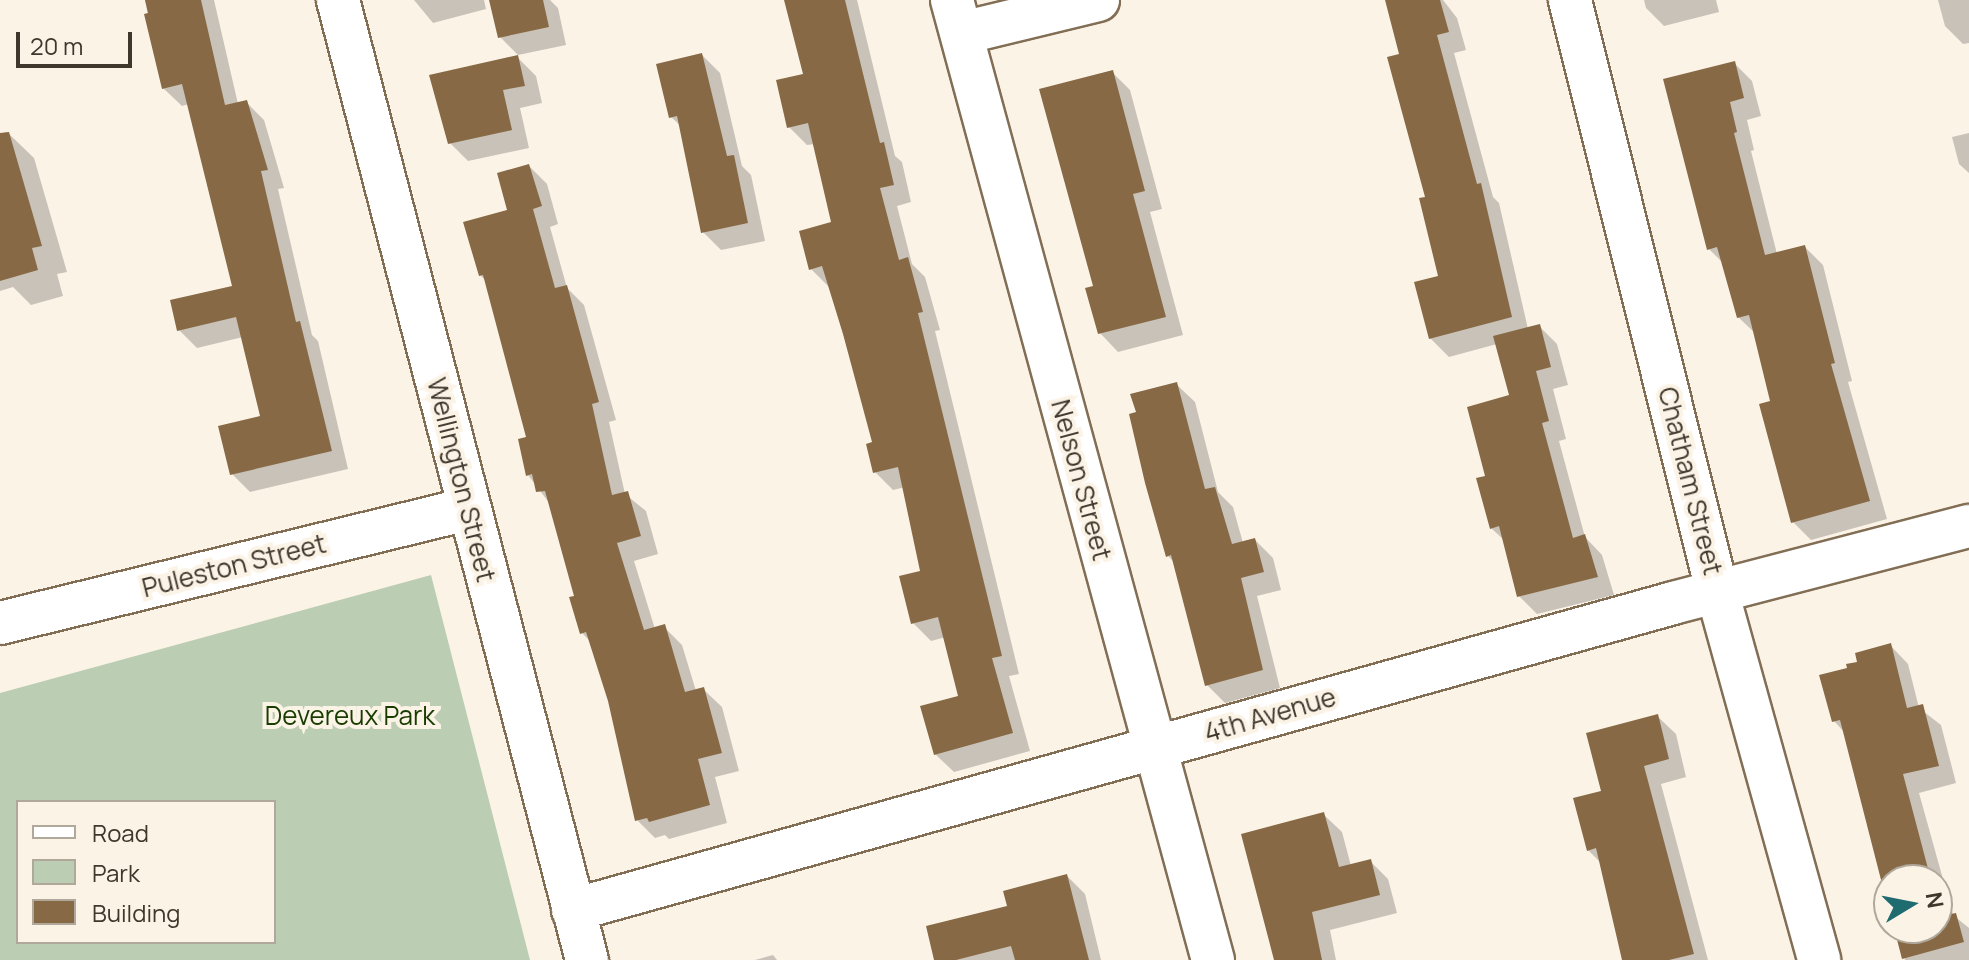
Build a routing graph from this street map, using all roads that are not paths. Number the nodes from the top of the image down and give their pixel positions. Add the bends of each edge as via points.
1 (338, 0) edge
2 (1098, 0) edge
3 (1570, 0) edge
4 (957, 17) edge
5 (468, 509) junction
6 (1969, 526) edge
7 (1717, 591) junction
8 (0, 623) edge
9 (1152, 747) junction
10 (573, 910) junction
11 (587, 960) edge
12 (1213, 960) edge
13 (1819, 960) edge

1 - 5 street, Wellington Street
2 - 4 street
3 - 7 street, Chatham Street
4 - 9 street, Nelson Street
5 - 8 street, Puleston Street
5 - 10 street, Wellington Street
6 - 7 street, 4th Avenue
7 - 9 street, 4th Avenue
7 - 13 street, Chatham Street
9 - 10 street, 4th Avenue
9 - 12 street, Nelson Street
10 - 11 street, Wellington Street

